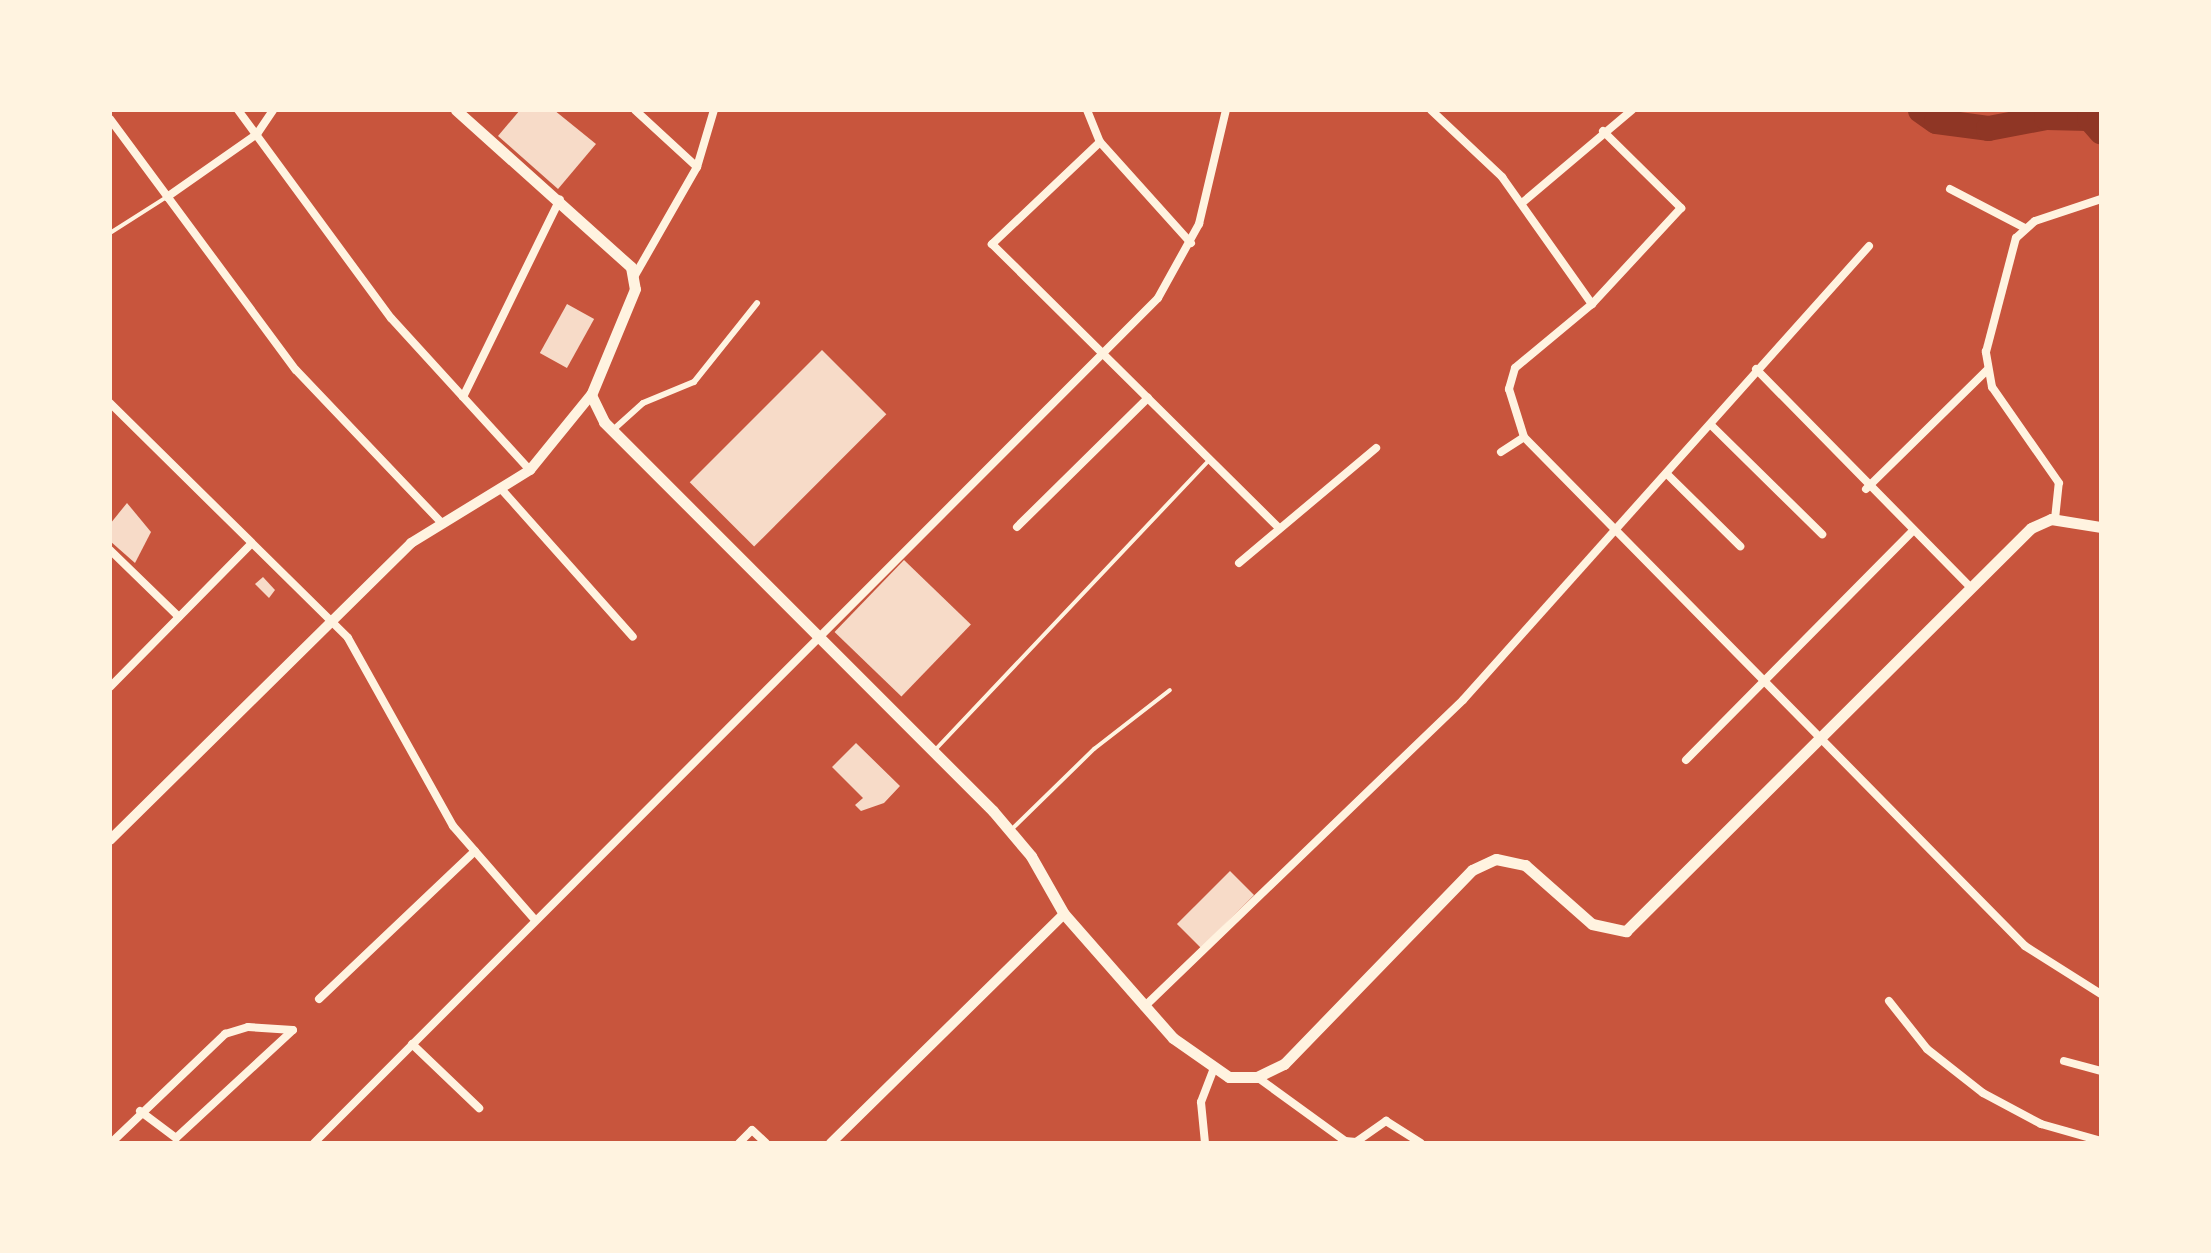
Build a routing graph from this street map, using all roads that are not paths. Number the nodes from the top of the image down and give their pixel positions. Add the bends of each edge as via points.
1 (238, 110) edge
2 (273, 110) edge
3 (456, 110) edge
4 (635, 110) edge
5 (714, 110) edge
6 (1087, 110) edge
7 (1226, 110) edge
8 (1430, 110) edge
9 (1632, 110) edge
10 (110, 118) edge
11 (1603, 131) junction
12 (257, 134) junction
13 (1100, 142) junction
14 (697, 167) junction
15 (1950, 189) dead end
16 (167, 197) junction
17 (2101, 198) edge
18 (560, 199) junction
19 (1522, 203) junction
20 (2025, 228) junction
21 (110, 234) edge
22 (1191, 243) junction
23 (1869, 246) dead end
24 (634, 278) junction
25 (757, 304) dead end
26 (1592, 304) junction
27 (1104, 356) junction
28 (1756, 370) junction
29 (1987, 370) junction
30 (591, 394) junction
31 (462, 397) junction
32 (1148, 398) junction
33 (110, 403) edge
34 (1710, 425) junction
35 (612, 431) junction
36 (1524, 437) junction
37 (1376, 448) dead end
38 (1501, 452) dead end
39 (1210, 459) junction
40 (530, 470) junction
41 (1667, 474) junction
42 (1866, 489) junction
43 (503, 491) junction
44 (2055, 519) junction
45 (441, 522) junction
46 (1017, 527) dead end
47 (1278, 527) junction
48 (2101, 527) edge
49 (1617, 529) junction
50 (1912, 532) junction
51 (1822, 534) dead end
52 (249, 546) junction
53 (1740, 546) dead end
54 (110, 550) edge
55 (1239, 564) dead end
56 (1970, 588) junction
57 (178, 617) junction
58 (332, 622) junction
59 (819, 634) junction
60 (633, 636) dead end
61 (1766, 680) junction
62 (110, 688) edge
63 (1170, 690) dead end
64 (1821, 736) junction
65 (935, 750) junction
66 (1686, 760) dead end
67 (1010, 830) junction
68 (110, 840) edge
69 (474, 850) junction
70 (1064, 914) junction
71 (535, 920) junction
72 (2101, 994) edge
73 (319, 998) dead end
74 (1889, 1001) dead end
75 (1144, 1007) junction
76 (412, 1044) junction
77 (2064, 1061) dead end
78 (1212, 1070) junction
79 (2101, 1071) edge
80 (1257, 1077) junction
81 (479, 1108) dead end
82 (140, 1111) junction
83 (2101, 1142) edge
84 (112, 1143) edge
85 (314, 1143) edge
86 (739, 1143) edge
87 (766, 1143) edge
88 (831, 1143) edge
89 (1205, 1143) edge
90 (1421, 1143) edge

1 - 12 street
2 - 12 street
3 - 18 main road
4 - 14 street
5 - 14 street
6 - 13 street
7 - 22 street
8 - 19 street
9 - 11 street
10 - 16 street
11 - 19 street
11 - 26 street via 1681,208
12 - 16 street
12 - 31 street via 390,318
13 - 22 street
13 - 27 street via 992,244
14 - 24 street
15 - 20 street
16 - 21 lane
16 - 45 street via 296,370
17 - 20 street
18 - 24 main road via 624,258
18 - 31 street
19 - 26 street
20 - 29 street via 2006,260
22 - 27 street via 1158,298
23 - 28 street
24 - 30 main road
25 - 35 street via 694,382 643,403
26 - 36 street via 1515,368 1510,389
27 - 32 street
27 - 59 street
28 - 34 street
28 - 42 street
29 - 42 street
29 - 44 street via 2000,402 2055,474
30 - 35 main road
30 - 40 street
31 - 40 street
32 - 39 street
32 - 46 street
33 - 52 street
34 - 41 street
34 - 51 street
35 - 59 main road
36 - 38 street
36 - 49 street
37 - 47 street
39 - 47 street
39 - 65 lane
40 - 43 street
41 - 49 street
41 - 53 street
42 - 50 street
43 - 45 street
43 - 60 street
44 - 48 main road
44 - 56 main road via 2030,528
45 - 58 street
47 - 55 street
49 - 61 street
49 - 75 street via 1395,769
50 - 56 street
50 - 61 street
52 - 57 street
52 - 58 street
54 - 57 street
56 - 64 main road
57 - 62 street
58 - 68 street
58 - 69 street via 348,638 398,736
59 - 65 main road
59 - 71 street
61 - 64 street
61 - 66 street
63 - 67 lane via 1094,748
64 - 72 street via 2025,946
64 - 80 main road via 1626,931 1592,924 1513,858 1472,870 1294,1055
65 - 67 main road
67 - 70 main road
69 - 71 street
69 - 73 street
70 - 75 main road
70 - 88 street
71 - 76 street
74 - 83 street via 1927,1050 1983,1094 2042,1124
75 - 78 main road
76 - 81 street
76 - 85 street
77 - 79 street
78 - 80 main road
78 - 89 street via 1201,1102
80 - 90 street via 1345,1141 1356,1142 1386,1121
82 - 82 street via 225,1034 248,1027 293,1030 176,1138
82 - 84 street
86 - 87 street via 753,1130

